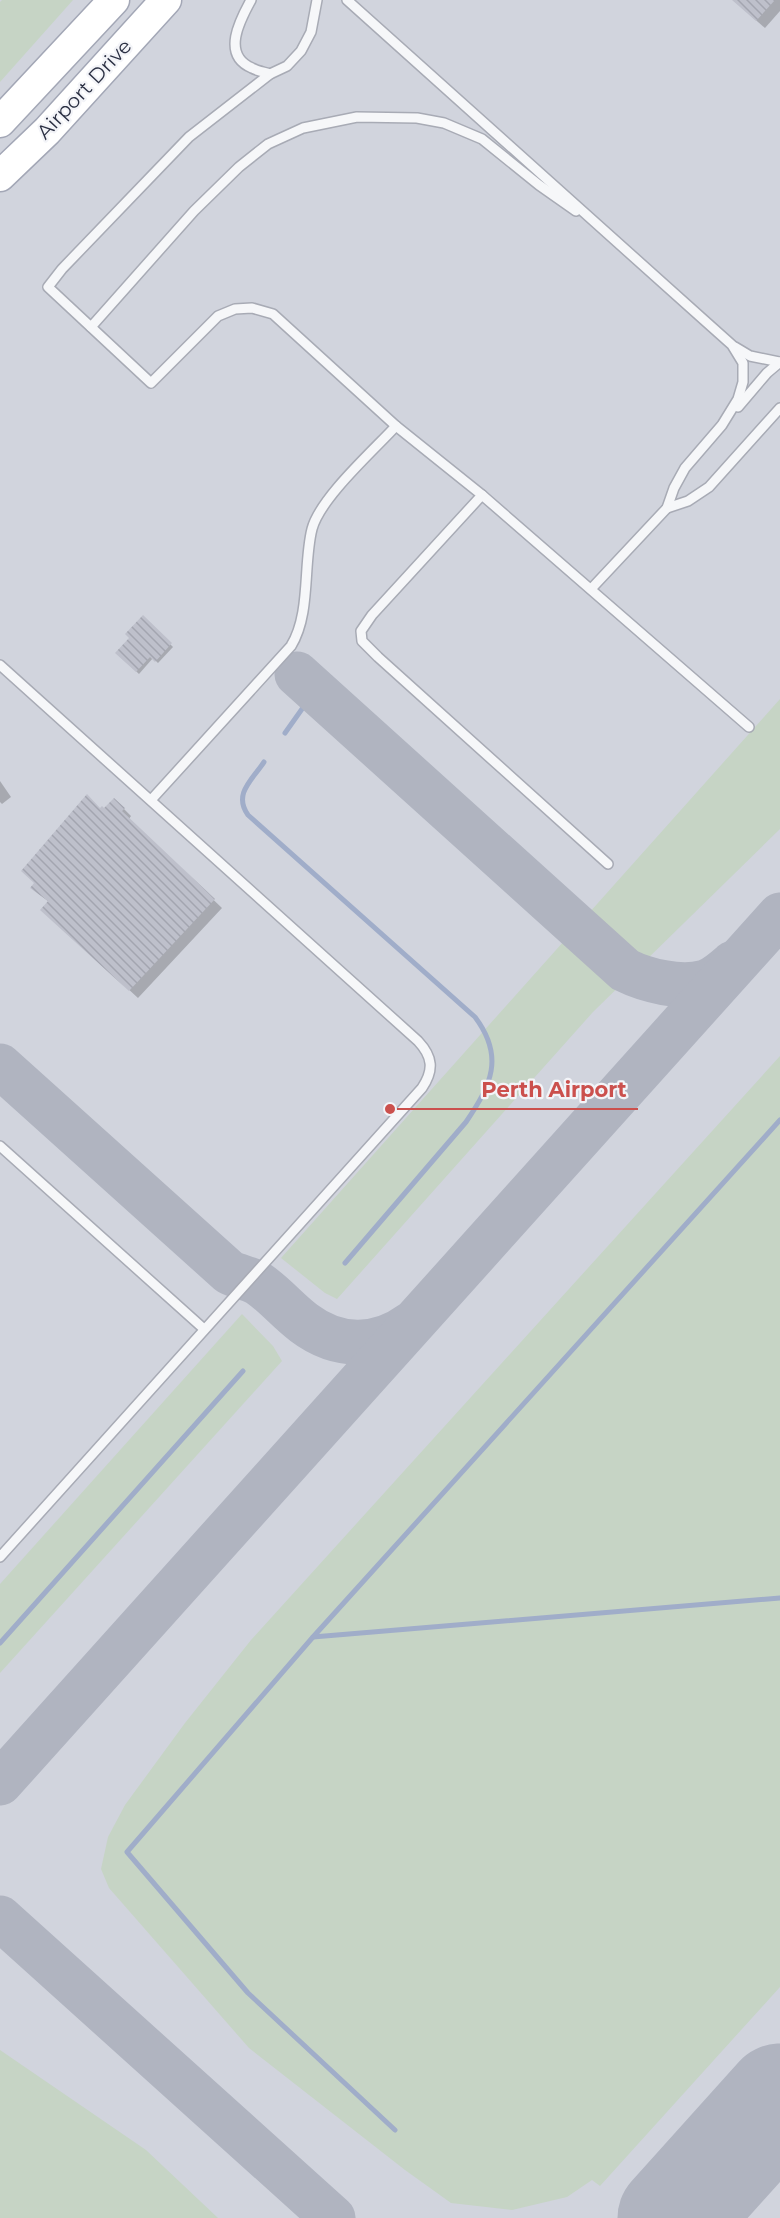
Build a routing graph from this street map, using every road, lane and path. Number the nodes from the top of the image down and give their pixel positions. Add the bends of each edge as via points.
1 (114, 0) edge
2 (166, 0) edge
3 (251, 0) edge
4 (317, 0) edge
5 (347, 0) edge
6 (270, 74) junction
7 (0, 122) edge
8 (0, 176) edge
9 (596, 223) junction
10 (91, 327) junction
11 (730, 344) junction
12 (780, 362) edge
13 (780, 408) edge
14 (722, 425) junction
15 (396, 426) junction
16 (482, 495) junction
17 (667, 508) junction
18 (591, 589) junction
19 (0, 665) edge
20 (749, 727) dead end
21 (151, 800) junction
22 (609, 864) dead end
23 (0, 1146) edge
24 (204, 1329) junction
25 (0, 1557) edge

1 - 7 main road, Airport Drive
2 - 8 main road, Airport Drive via 47,131
3 - 6 lane via 235,34 236,49 250,68
4 - 6 lane via 311,32 301,51 287,66
5 - 9 lane
6 - 10 lane via 189,137 48,287
9 - 10 lane via 539,185 482,139 444,123 417,118 357,117 303,128 268,144 239,167 194,211
9 - 11 lane
10 - 15 lane via 151,382 218,316 252,308 273,314
11 - 12 lane via 750,356
11 - 14 lane via 743,363 743,382
12 - 14 lane
13 - 17 lane via 709,487 688,501
14 - 17 lane via 685,468
15 - 16 lane
15 - 21 lane via 316,517 300,622 291,646
16 - 18 lane
16 - 22 lane via 372,615 361,631 362,640
17 - 18 lane
18 - 20 lane
19 - 21 lane
21 - 24 lane via 418,1041 426,1050 431,1068 422,1088
23 - 24 lane
24 - 25 lane

